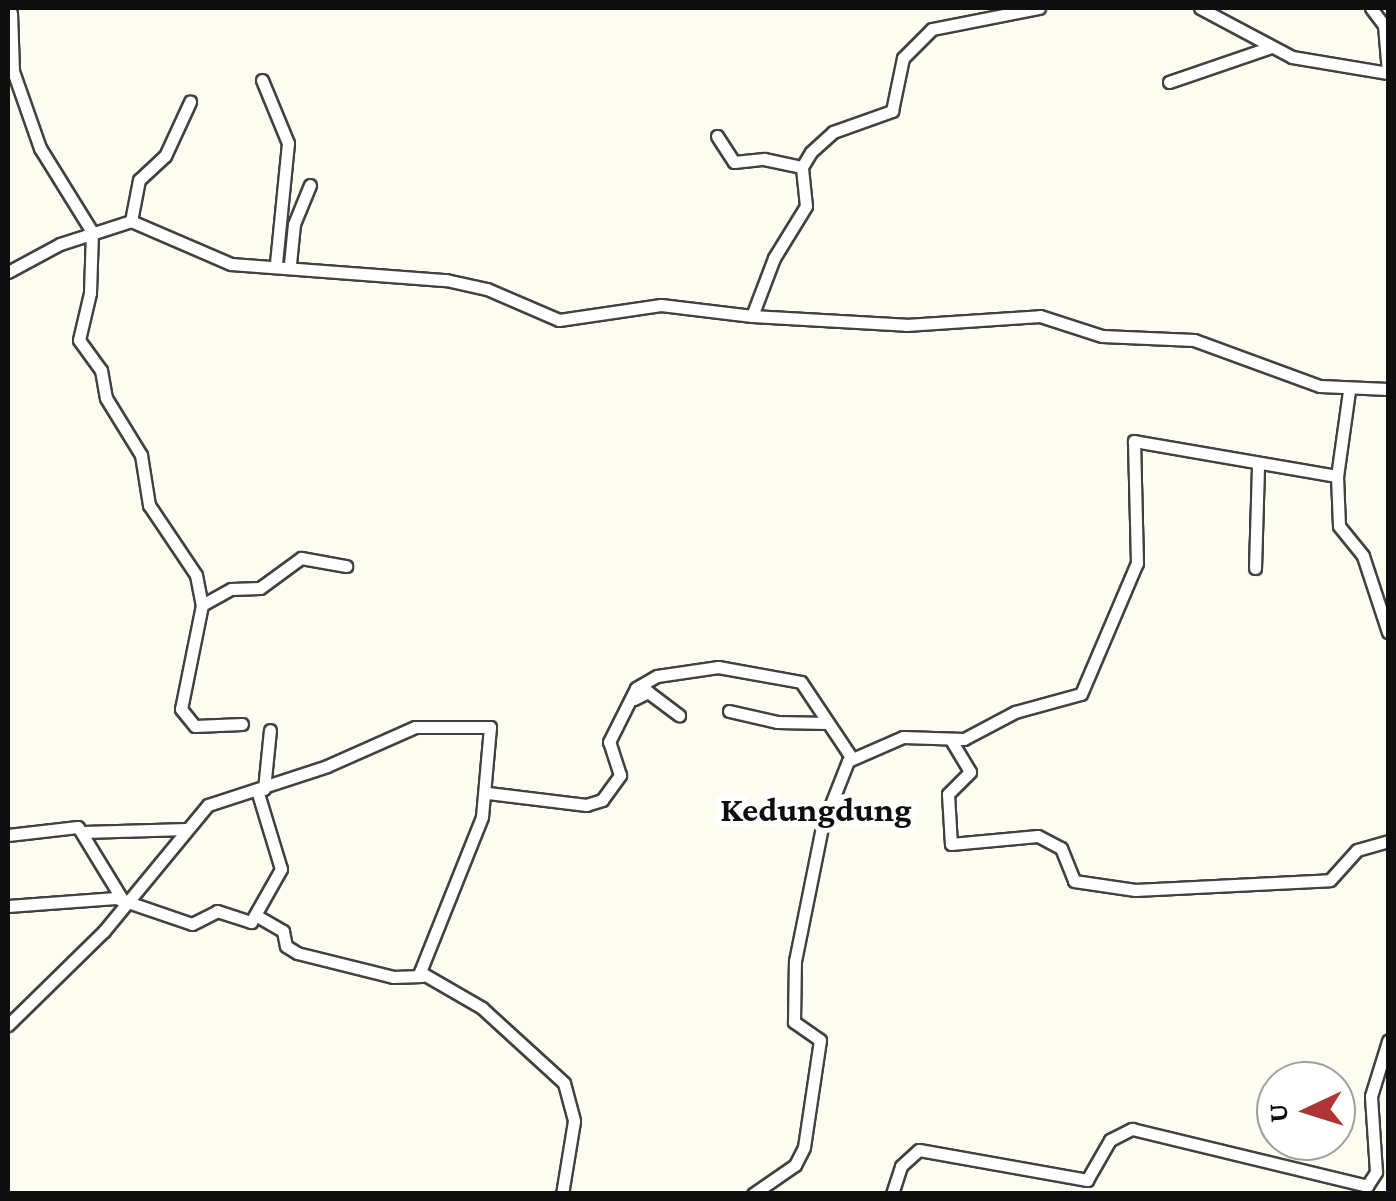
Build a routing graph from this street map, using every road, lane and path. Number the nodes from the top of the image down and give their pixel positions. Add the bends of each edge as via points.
1 (1039, 8) edge
2 (1200, 8) edge
3 (1371, 8) edge
4 (12, 13) dead end
5 (1271, 47) junction
6 (1388, 74) edge
7 (262, 80) dead end
8 (1169, 82) dead end
9 (190, 102) dead end
10 (717, 136) dead end
11 (802, 166) junction
12 (310, 184) dead end
13 (132, 221) junction
14 (92, 232) junction
15 (283, 264) junction
16 (8, 272) edge
17 (752, 316) junction
18 (1349, 390) junction
19 (1388, 390) edge
20 (1258, 465) junction
21 (1337, 476) junction
22 (346, 566) dead end
23 (1255, 568) dead end
24 (202, 605) junction
25 (1388, 632) edge
26 (628, 705) junction
27 (729, 711) dead end
28 (679, 715) dead end
29 (827, 723) junction
30 (242, 724) dead end
31 (270, 730) dead end
32 (951, 740) junction
33 (852, 757) junction
34 (260, 789) junction
35 (488, 794) junction
36 (187, 829) junction
37 (83, 832) junction
38 (8, 835) edge
39 (1388, 842) edge
40 (127, 899) junction
41 (8, 906) edge
42 (257, 916) junction
43 (422, 976) junction
44 (8, 1025) edge
45 (1388, 1041) edge
46 (562, 1194) edge
47 (753, 1194) edge
48 (892, 1194) edge

1 - 11 street via 932,30 904,58 892,111 833,132
2 - 5 street
3 - 6 street via 1384,25
4 - 14 street via 18,89 40,148
5 - 6 street via 1326,66
5 - 8 street
7 - 15 street via 288,143
9 - 13 street via 164,156 139,180
10 - 11 street via 734,162
11 - 17 street via 808,197
12 - 15 street
13 - 14 street
13 - 15 street via 213,259
14 - 16 street
14 - 24 street via 79,340 101,370 106,398 141,455 149,505 191,563
15 - 17 street via 487,288 559,320 661,304
17 - 18 street via 906,325 1040,316 1102,336 1194,340 1320,386
18 - 19 street
18 - 21 street
20 - 21 street
20 - 23 street
20 - 32 street via 1134,440 1138,563 1090,680 1072,699 1016,712
21 - 25 street via 1340,526 1362,556
22 - 24 street via 300,558 260,588 230,590
24 - 30 street via 183,716 194,726
26 - 28 street via 648,692
26 - 29 street via 650,678 742,669 800,682
26 - 35 street via 609,742 620,776 602,800 586,805
27 - 29 street via 777,722
29 - 33 street
31 - 34 street
32 - 33 street via 903,737
32 - 39 street via 970,776 948,794 951,844 1038,836 1060,848 1074,881 1135,890 1330,880 1358,850
33 - 47 street via 822,827 795,961 794,1022 820,1040 804,1147 796,1165
34 - 35 street via 415,727 486,726 493,732
34 - 36 street via 213,802
34 - 42 street via 281,869
35 - 43 street
36 - 37 street
36 - 40 street
37 - 38 street via 71,824
37 - 40 street
40 - 41 street
40 - 42 street via 192,924 217,911 242,924
40 - 44 street
42 - 43 street via 284,931 286,946 297,953 393,977
43 - 46 street via 482,1008 564,1083 574,1121
45 - 48 street via 1371,1096 1376,1172 1367,1186 1132,1129 1110,1140 1087,1180 919,1150 901,1166

